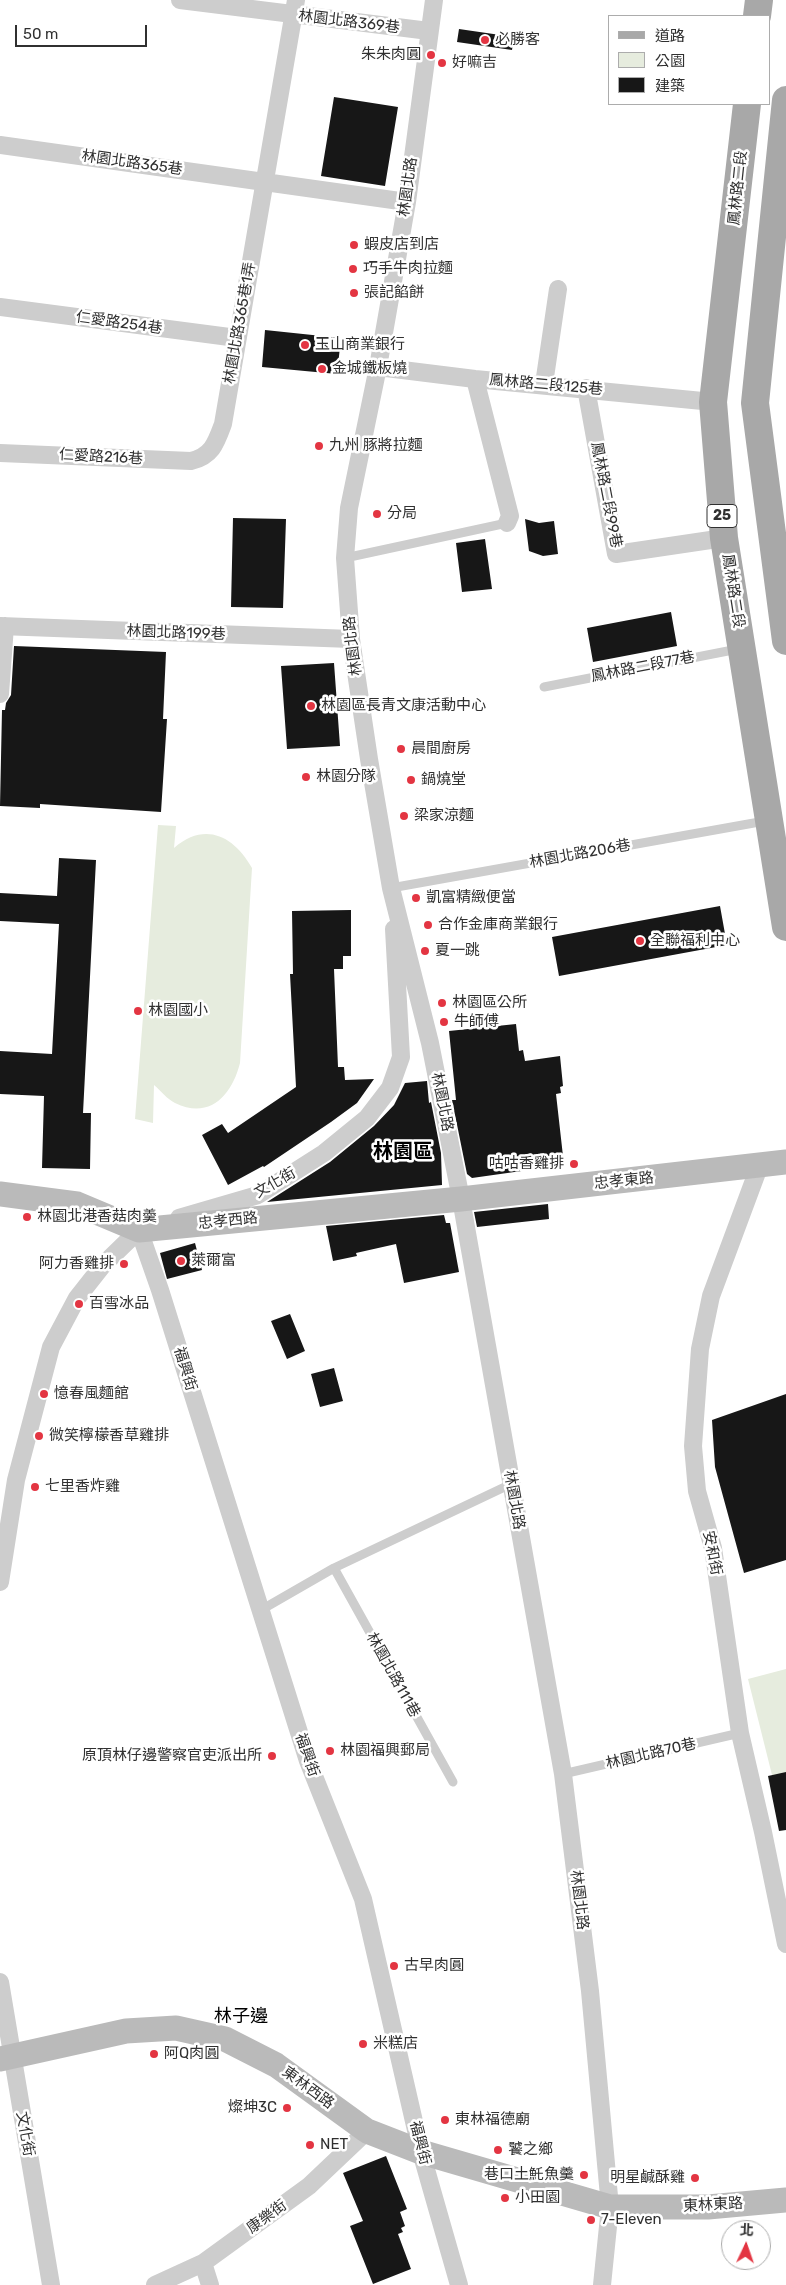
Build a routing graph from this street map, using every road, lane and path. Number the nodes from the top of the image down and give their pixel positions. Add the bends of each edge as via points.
1 (180, 0) edge
2 (434, 0) edge
3 (759, 0) edge
4 (295, 8) edge
5 (757, 15) edge
6 (429, 31) junction
7 (786, 100) edge
8 (748, 105) edge
9 (0, 145) edge
10 (265, 181) junction
11 (406, 202) junction
12 (558, 289) dead end
13 (0, 307) edge
14 (238, 338) junction
15 (378, 367) junction
16 (475, 379) junction
17 (544, 384) junction
18 (586, 388) junction
19 (713, 402) junction
20 (0, 453) edge
21 (202, 458) joint
22 (507, 523) joint
23 (724, 538) junction
24 (345, 558) junction
25 (2, 626) edge
26 (351, 639) junction
27 (786, 641) edge
28 (742, 648) junction
29 (544, 687) dead end
30 (0, 694) edge
31 (769, 820) junction
32 (391, 888) junction
33 (786, 926) edge
34 (786, 1162) edge
35 (759, 1167) junction
36 (0, 1194) edge
37 (461, 1199) junction
38 (139, 1230) junction
39 (511, 1484) junction
40 (334, 1568) junction
41 (0, 1582) edge
42 (261, 1610) junction
43 (740, 1733) junction
44 (563, 1774) junction
45 (453, 1782) dead end
46 (786, 1944) edge
47 (0, 1982) edge
48 (6, 2057) edge
49 (367, 2131) junction
50 (421, 2152) junction
51 (786, 2200) edge
52 (610, 2207) junction
53 (203, 2263) junction
54 (51, 2285) edge
55 (155, 2285) edge
56 (210, 2285) edge
57 (459, 2285) edge
58 (602, 2285) edge

1 - 4 street, 林園北路369巷
2 - 6 street, 林園北路
3 - 5 main road
4 - 6 street, 林園北路369巷
4 - 10 street
6 - 11 street, 林園北路
7 - 27 main road via 756,403
8 - 19 main road, 鳳林路二段 / 25
9 - 10 street, 林園北路365巷
10 - 11 street, 林園北路365巷
10 - 14 street, 林園北路365巷1弄
11 - 15 street, 林園北路
12 - 17 street
13 - 14 street, 仁愛路254巷
14 - 21 street, 林園北路365巷1弄 via 223,424 211,452
15 - 16 street, 鳳林路二段125巷
15 - 24 street, 林園北路 via 349,508
16 - 17 street, 鳳林路二段125巷
16 - 22 street via 510,516
17 - 18 street, 鳳林路二段125巷
18 - 19 street, 鳳林路二段125巷
18 - 23 street, 鳳林路二段99巷 via 616,554
19 - 23 main road, 鳳林路二段 / 25
20 - 21 street, 仁愛路216巷 via 191,461
22 - 24 lane
23 - 28 main road, 鳳林路二段 / 25
24 - 26 street, 林園北路
25 - 26 street, 林園北路199巷
25 - 30 street
26 - 32 street, 林園北路
28 - 29 lane, 鳳林路二段77巷
28 - 31 main road, 鳳林路二段 / 25
31 - 32 lane, 林園北路206巷
31 - 33 main road, 鳳林路二段 / 25
32 - 37 street, 林園北路 via 430,1043
32 - 38 street, 文化街 via 401,1057 390,1088 367,1118 324,1153 258,1195
34 - 35 street, 忠孝東路
35 - 37 street, 忠孝東路
35 - 43 street, 安和街 via 711,1296 700,1349 693,1446 697,1490 713,1548
36 - 38 street, 忠孝西路 via 77,1204
37 - 38 street, 忠孝西路
37 - 39 street, 林園北路
38 - 41 street, 文化街 via 103,1265 77,1298 52,1347 16,1480
38 - 42 street, 福興街
39 - 40 lane
39 - 44 street, 林園北路
40 - 42 lane
40 - 45 lane, 林園北路111巷
42 - 50 street, 福興街 via 308,1761 362,1899
43 - 44 lane, 林園北路70巷
43 - 46 street, 安和街
44 - 52 street, 林園北路 via 590,1991
47 - 48 street, 文化街
48 - 49 street, 東林西路 via 126,2031 176,2028 225,2039 276,2065
48 - 54 street, 文化街
49 - 50 street, 東林西路
49 - 53 street, 康樂街 via 309,2186
50 - 52 street, 東林西路
50 - 57 street, 福興街
51 - 52 street, 東林東路 via 708,2207
52 - 58 street, 林園北路
53 - 55 street, 康樂街
53 - 56 street

